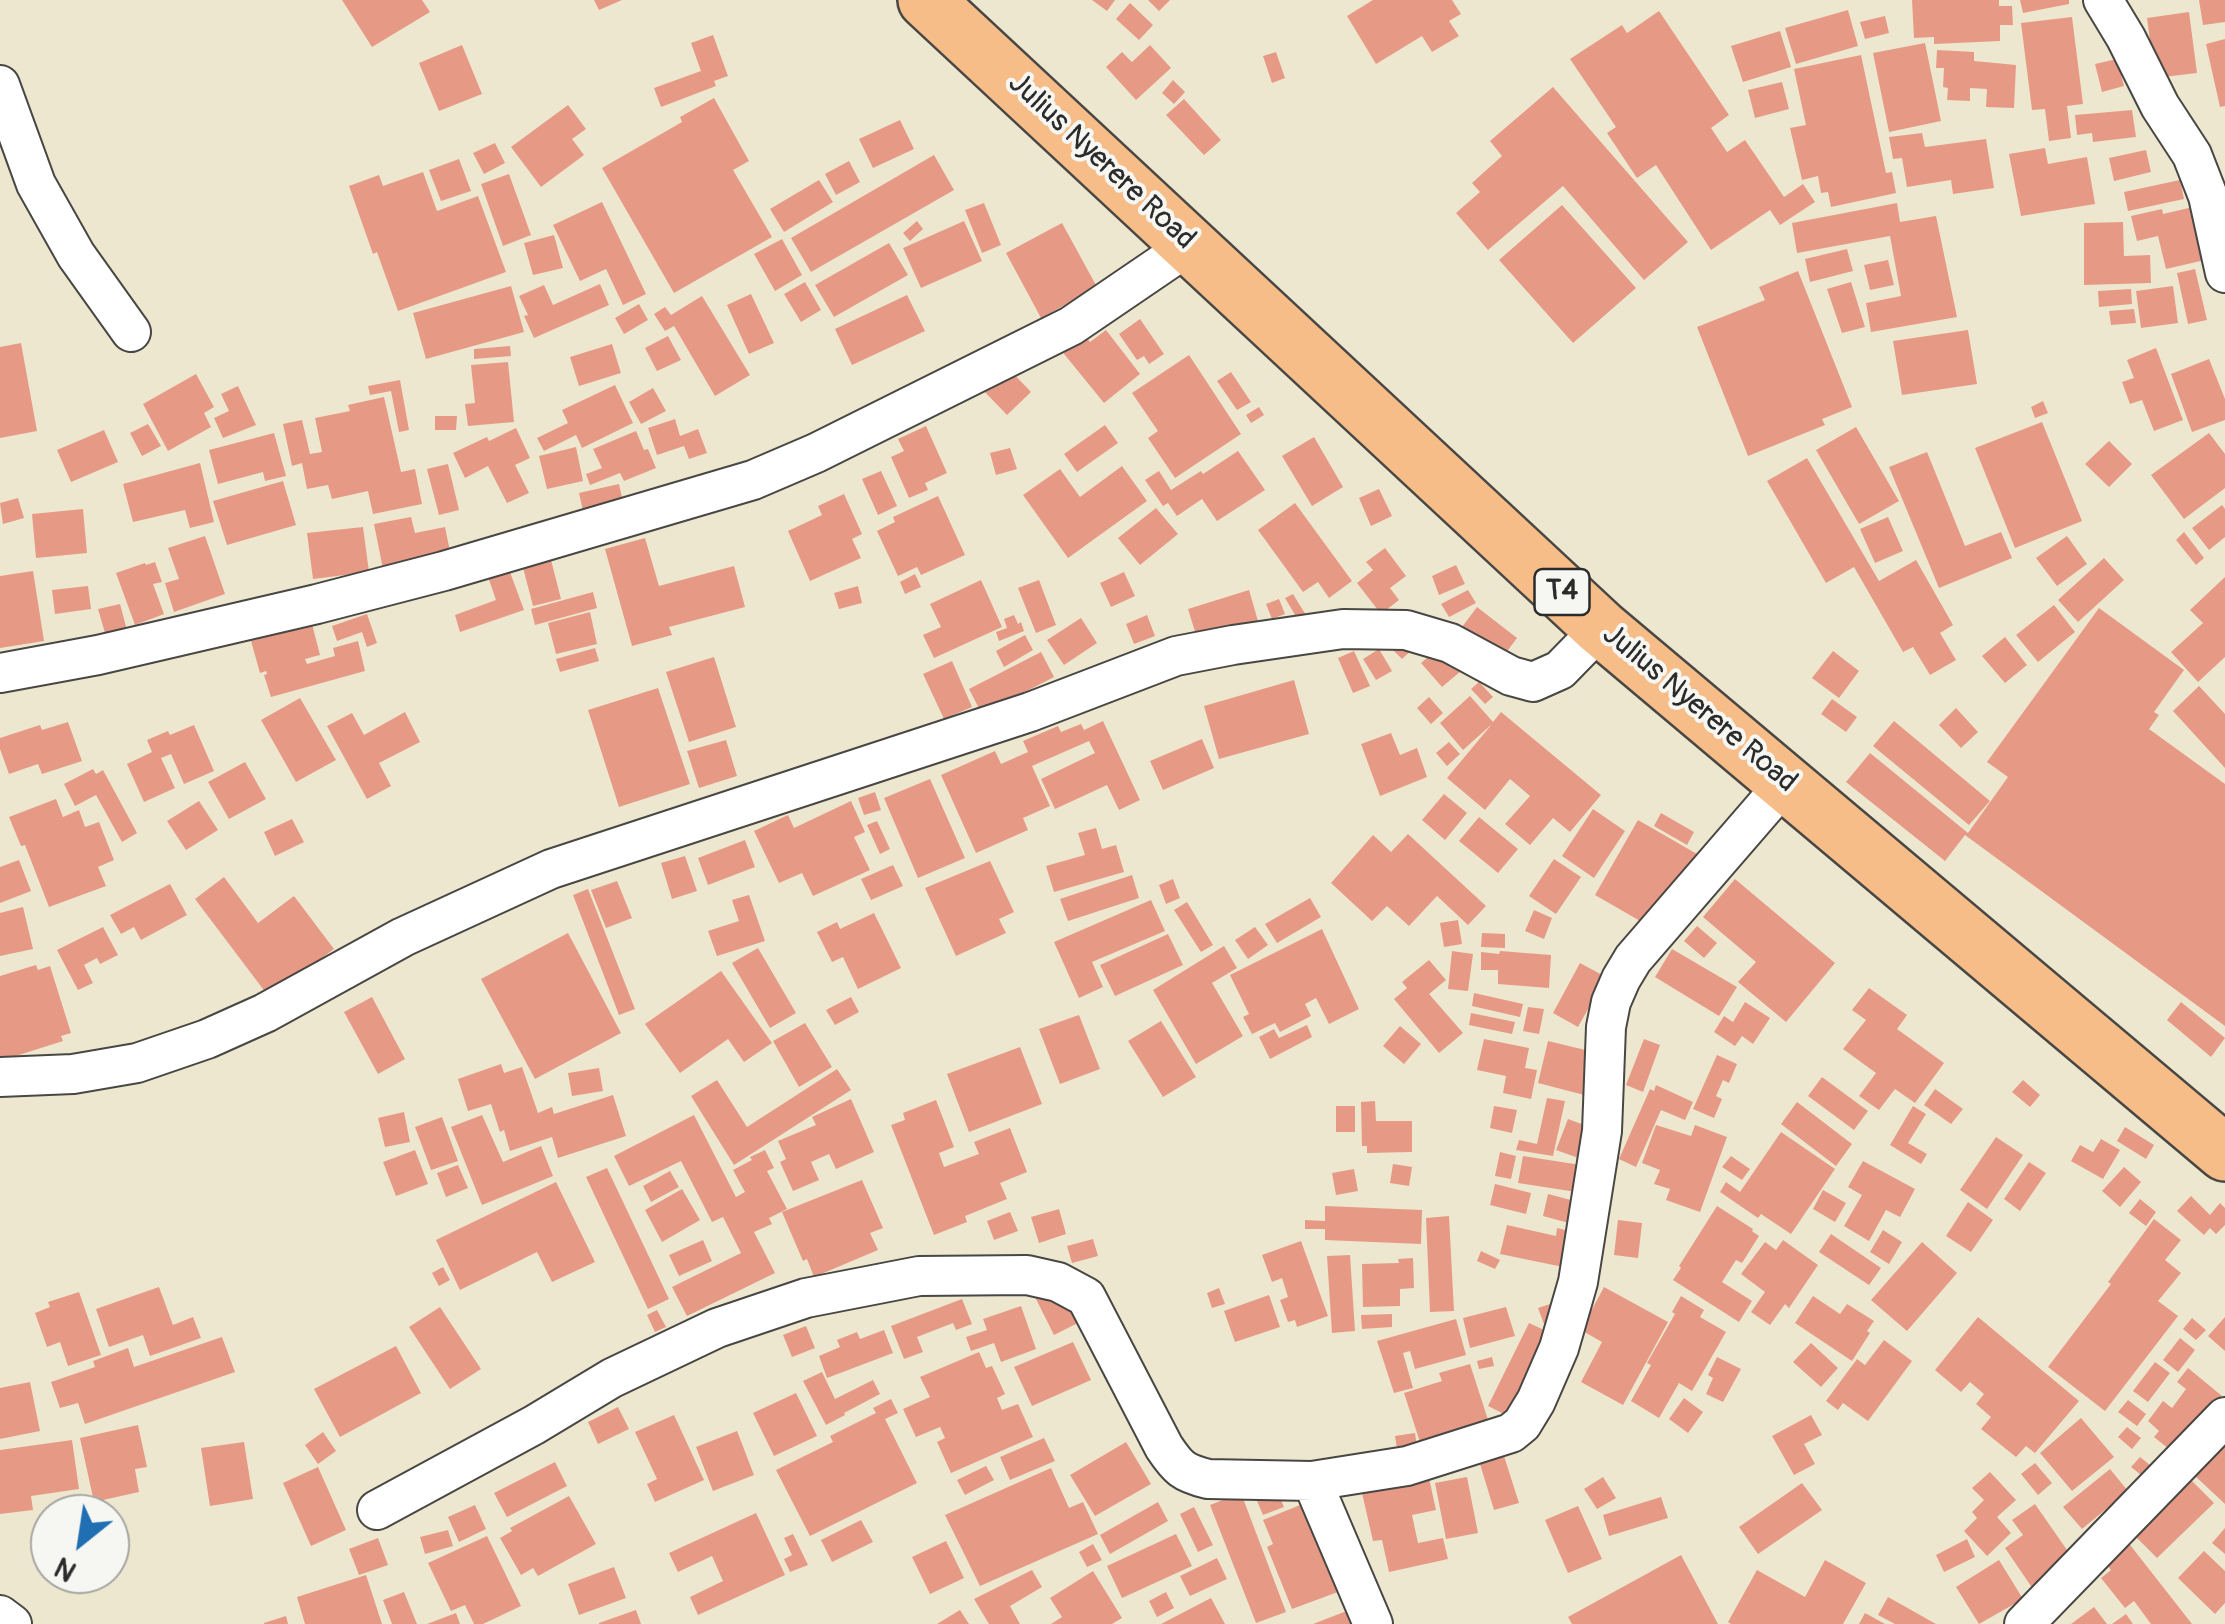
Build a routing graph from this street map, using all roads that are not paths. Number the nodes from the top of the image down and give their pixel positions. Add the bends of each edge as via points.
1 (926, 0) edge
2 (2103, 0) edge
3 (0, 84) edge
4 (1190, 244) junction
5 (2225, 273) edge
6 (131, 332) dead end
7 (1602, 628) junction
8 (0, 672) edge
9 (1786, 782) junction
10 (0, 1077) edge
11 (2225, 1153) edge
12 (2225, 1417) edge
13 (1312, 1481) junction
14 (377, 1510) dead end
15 (0, 1615) edge
16 (12, 1624) edge
17 (1373, 1624) edge
18 (2024, 1624) edge

1 - 4 highway, Julius Nyerere Road / T4
2 - 5 street via 2192,155
3 - 6 street via 36,184 76,256
4 - 7 highway, Julius Nyerere Road / T4
4 - 8 street via 1072,326 753,480 316,604
7 - 9 highway, Julius Nyerere Road / T4
7 - 10 street via 1560,670 1533,682 1406,630 1343,630 1176,656 1030,712 551,869 208,1039 137,1063
9 - 11 highway, Julius Nyerere Road / T4
9 - 13 street via 1634,959 1616,991 1606,1027 1602,1131 1578,1282 1559,1348 1522,1424 1407,1466
12 - 18 street
13 - 14 street via 1208,1479 1178,1468 1086,1297 1058,1282 1027,1274 919,1276 806,1298 717,1328 612,1378
13 - 17 street
15 - 16 street

